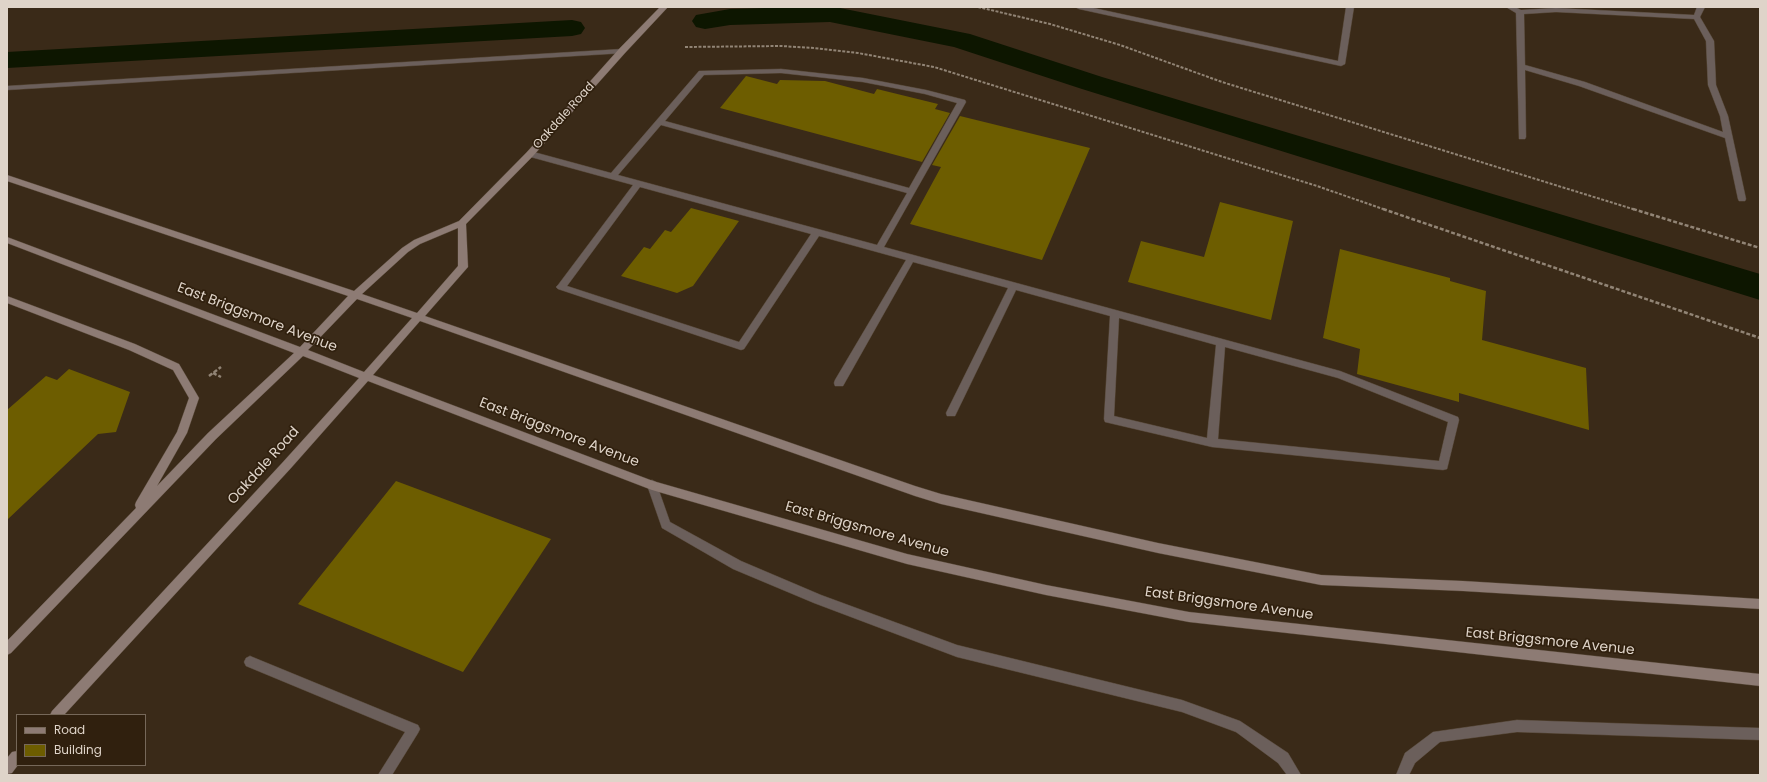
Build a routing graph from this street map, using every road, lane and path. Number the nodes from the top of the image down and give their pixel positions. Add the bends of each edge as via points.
1 (664, 7) edge
2 (978, 7) edge
3 (1079, 7) edge
4 (1350, 7) edge
5 (1510, 7) edge
6 (1701, 7) edge
7 (1520, 12) junction
8 (1696, 17) junction
9 (685, 47) dead end
10 (622, 51) junction
11 (1522, 67) junction
12 (7, 88) edge
13 (660, 122) junction
14 (1522, 137) dead end
15 (1729, 137) junction
16 (530, 154) junction
17 (613, 176) junction
18 (7, 178) edge
19 (639, 183) junction
20 (911, 191) junction
21 (1742, 199) dead end
22 (462, 223) junction
23 (816, 232) junction
24 (7, 240) edge
25 (1760, 248) edge
26 (878, 249) junction
27 (911, 258) junction
28 (1013, 286) junction
29 (355, 295) junction
30 (7, 299) edge
31 (1116, 314) junction
32 (418, 317) junction
33 (1760, 338) edge
34 (1221, 343) junction
35 (302, 351) junction
36 (221, 367) dead end
37 (213, 373) junction
38 (366, 375) junction
39 (221, 377) dead end
40 (207, 378) dead end
41 (839, 383) dead end
42 (951, 413) dead end
43 (1212, 443) junction
44 (652, 485) junction
45 (132, 519) junction
46 (1760, 604) edge
47 (7, 649) edge
48 (250, 662) dead end
49 (1760, 680) edge
50 (57, 714) edge
51 (1760, 734) edge
52 (16, 758) edge
53 (7, 768) edge
54 (384, 775) edge
55 (1295, 775) edge
56 (1402, 775) edge

1 - 10 main road, Oakdale Road
2 - 25 path via 1050,24 1120,45 1222,82
3 - 4 lane via 1341,64
5 - 7 lane
6 - 8 lane
7 - 8 lane via 1556,10
7 - 11 lane
8 - 15 lane via 1710,41 1712,85
9 - 33 path via 814,48 934,67 1317,186
10 - 12 lane
10 - 16 main road, Oakdale Road
11 - 14 lane
11 - 15 lane via 1582,84
13 - 17 lane
13 - 20 lane
13 - 20 lane via 702,74 789,72 863,80 962,102
15 - 21 lane
16 - 17 lane
16 - 22 main road, Oakdale Road
17 - 19 lane
18 - 29 main road
19 - 23 lane
19 - 23 lane via 560,287 741,346
20 - 26 lane
22 - 29 main road, Oakdale Road via 417,242 405,250
22 - 32 main road, Oakdale Road via 463,267
23 - 26 lane
24 - 35 main road, East Briggsmore Avenue
26 - 27 lane
27 - 28 lane
27 - 41 lane
28 - 31 lane
28 - 42 lane
29 - 32 main road
29 - 35 main road, Oakdale Road
30 - 45 main road via 132,347 176,367 194,398 182,433
31 - 34 lane
31 - 43 lane via 1109,419
32 - 38 main road, Oakdale Road
32 - 46 main road via 915,492 1158,548 1321,580
34 - 43 lane
34 - 43 lane via 1340,375 1454,420 1443,466
35 - 38 main road, East Briggsmore Avenue
35 - 45 main road, Oakdale Road via 212,436
36 - 37 path
37 - 39 path
37 - 40 path
38 - 44 main road, East Briggsmore Avenue
38 - 50 main road, Oakdale Road via 287,465
44 - 49 main road, East Briggsmore Avenue via 907,559 1038,588 1189,616
44 - 55 lane via 666,525 737,565 957,651 1182,706 1240,727 1283,758
45 - 47 main road, Oakdale Road
48 - 54 lane via 414,730
51 - 56 lane via 1517,726 1437,736 1410,758
52 - 53 main road

